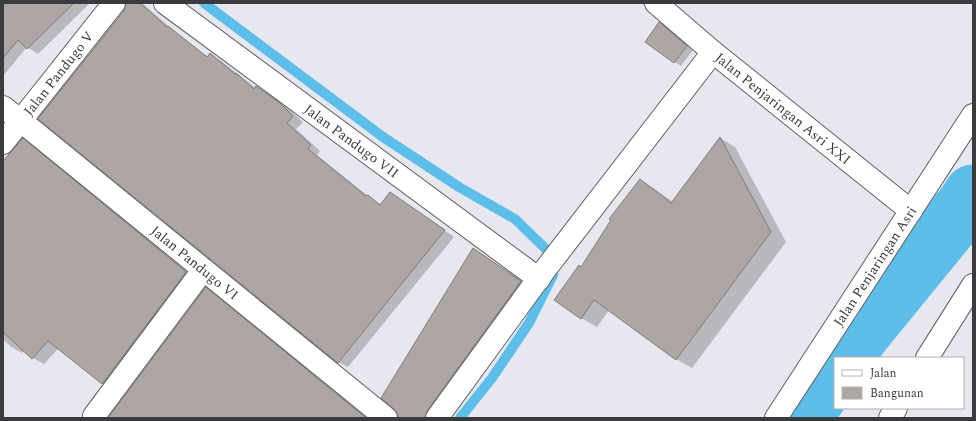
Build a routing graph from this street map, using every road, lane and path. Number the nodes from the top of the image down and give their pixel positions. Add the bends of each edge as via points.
1 (114, 3) edge
2 (165, 3) edge
3 (656, 3) edge
4 (679, 11) edge
5 (713, 52) junction
6 (3, 107) edge
7 (973, 115) edge
8 (21, 120) junction
9 (3, 143) edge
10 (911, 211) junction
11 (203, 270) junction
12 (542, 275) junction
13 (973, 285) edge
14 (928, 357) edge
15 (895, 409) edge
16 (94, 416) dead end
17 (386, 418) edge
18 (437, 418) edge
19 (776, 418) edge
20 (890, 418) edge

1 - 8 street, Jalan Pandugo V
2 - 12 street, Jalan Pandugo VII
3 - 4 street, Jalan Penjaringan Asri XXI
4 - 5 street, Jalan Penjaringan Asri XXI
5 - 10 street, Jalan Penjaringan Asri XXI
5 - 12 street
6 - 8 street, Jalan Pandugo VI
7 - 10 street, Jalan Penjaringan Asri
8 - 9 street, Jalan Pandugo V
8 - 11 street, Jalan Pandugo VI
10 - 19 street, Jalan Penjaringan Asri
11 - 16 street
11 - 17 street, Jalan Pandugo VI
12 - 18 street
13 - 14 street
15 - 20 street

